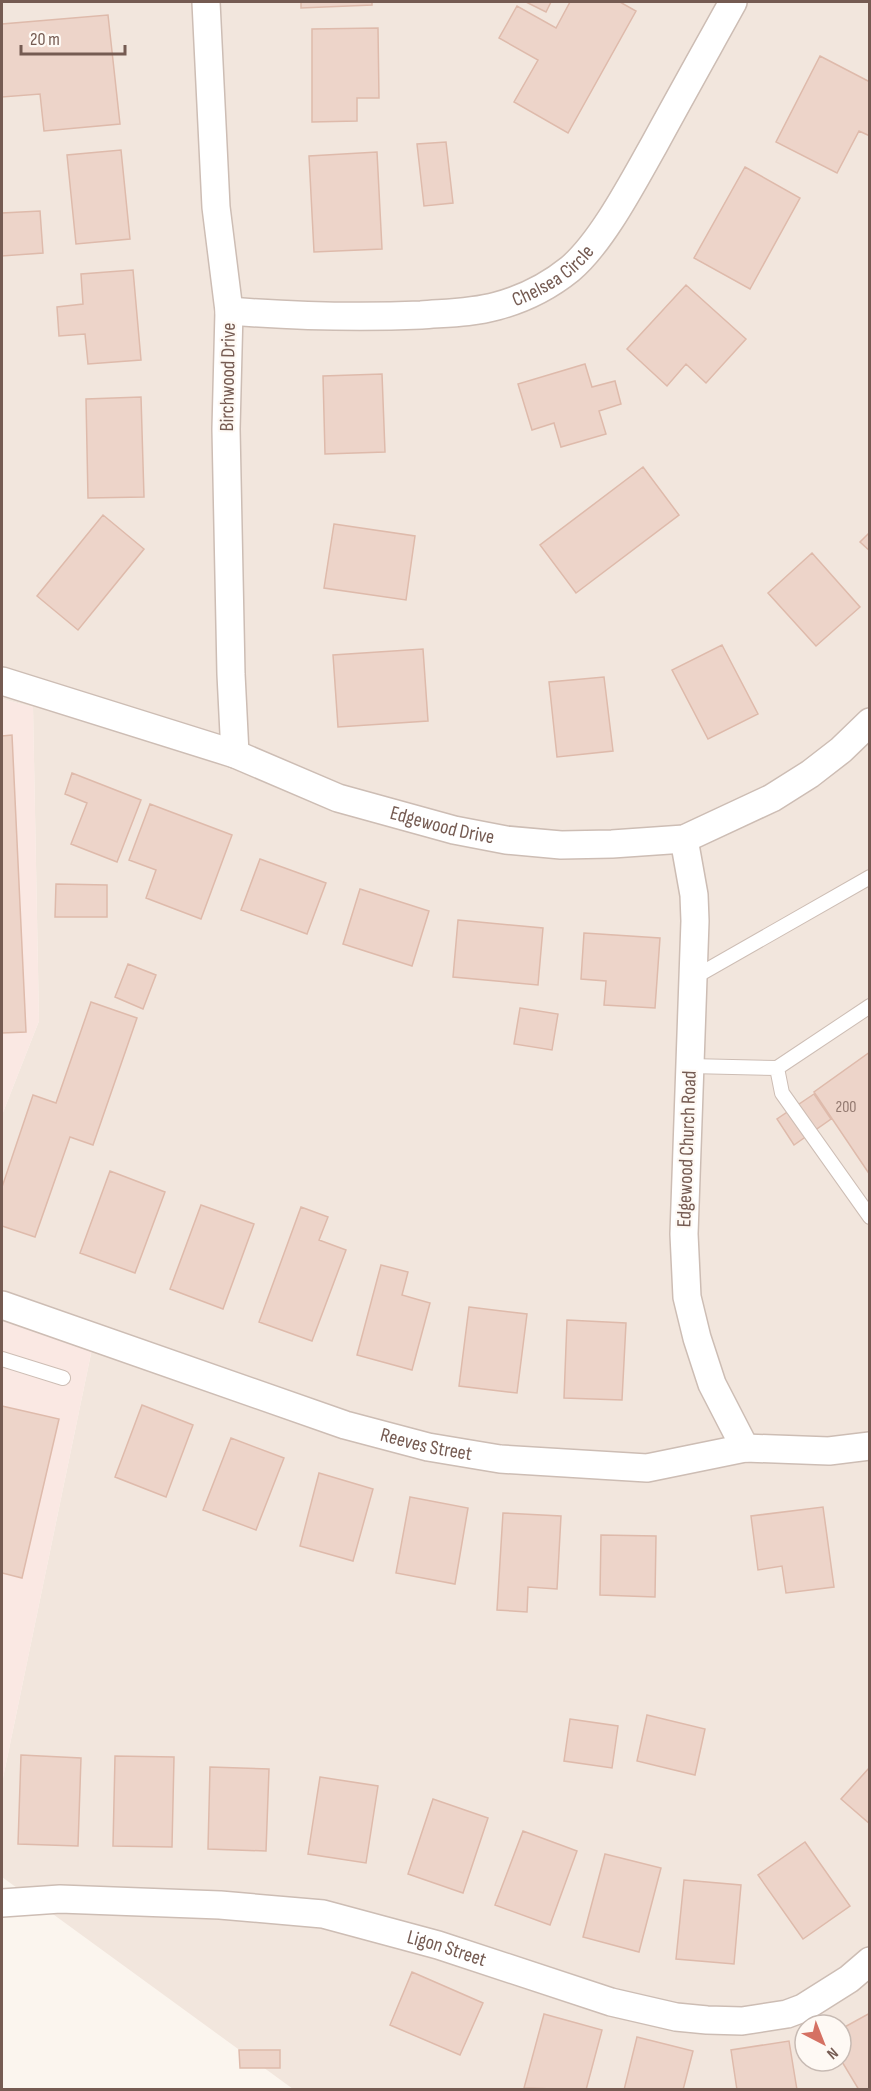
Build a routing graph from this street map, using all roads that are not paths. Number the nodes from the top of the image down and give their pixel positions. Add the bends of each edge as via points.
1 (206, 2) edge
2 (733, 2) edge
3 (229, 311) junction
4 (2, 681) edge
5 (870, 722) edge
6 (235, 754) junction
7 (684, 839) junction
8 (870, 877) edge
9 (693, 978) junction
10 (870, 1006) edge
11 (690, 1066) junction
12 (777, 1068) junction
13 (870, 1216) edge
14 (2, 1305) edge
15 (2, 1359) edge
16 (63, 1378) dead end
17 (870, 1446) edge
18 (746, 1448) junction
19 (2, 1903) edge
20 (870, 1961) edge

1 - 3 street, Birchwood Drive via 216,207
2 - 3 street, Chelsea Circle via 606,226 570,269 547,285 496,307 466,312 379,317
3 - 6 street, Birchwood Drive via 226,429
4 - 6 street, Edgewood Drive
5 - 7 street, Edgewood Drive via 841,750 772,798
6 - 7 street, Edgewood Drive via 339,798 485,836 561,845
7 - 9 street, Edgewood Church Road via 694,895
8 - 9 lane
9 - 11 street, Edgewood Church Road
10 - 12 lane
11 - 12 lane
11 - 18 street, Edgewood Church Road via 684,1233 687,1297 712,1383
12 - 13 lane via 782,1093
14 - 18 street, Reeves Street via 345,1425 428,1447 501,1459 647,1468
15 - 16 lane
17 - 18 street, Reeves Street via 829,1451
19 - 20 street, Ligon Street via 60,1899 220,1905 323,1914 438,1945 611,2002 707,2020 742,2021 787,2014 849,1979

